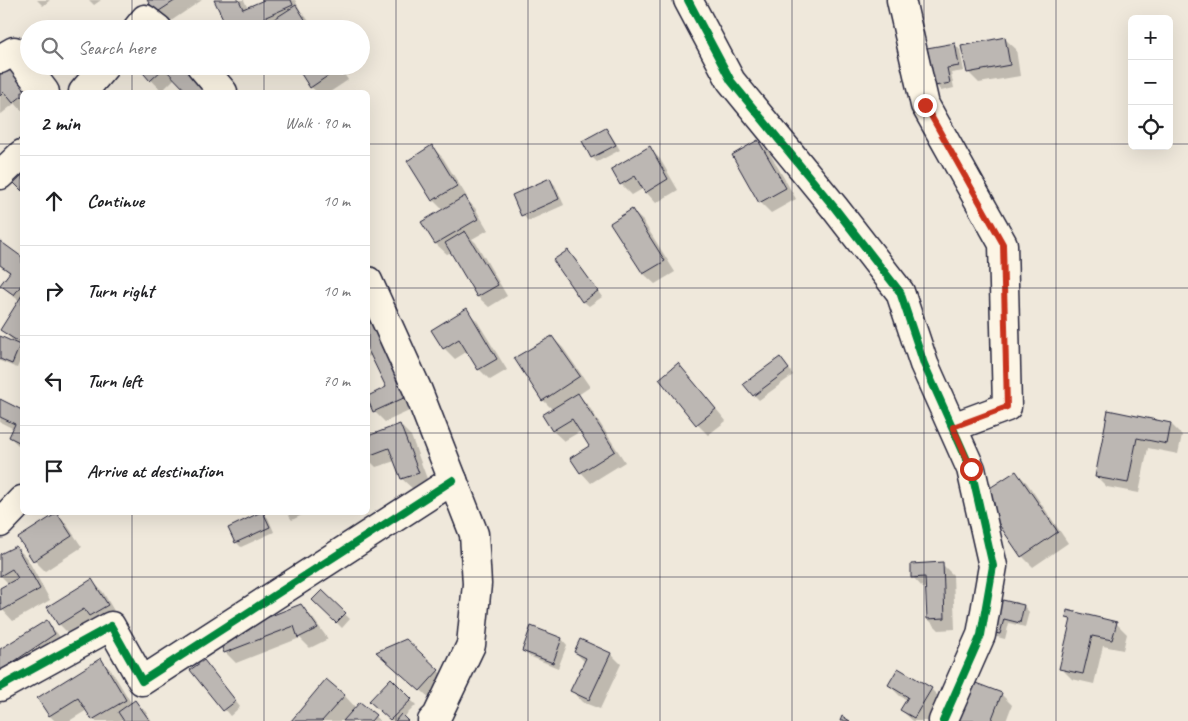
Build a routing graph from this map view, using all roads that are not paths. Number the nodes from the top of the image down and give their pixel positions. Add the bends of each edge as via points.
1 (688, 0) edge
2 (901, 0) edge
3 (0, 59) edge
4 (20, 59) edge
5 (32, 75) edge
6 (97, 75) edge
7 (209, 75) edge
8 (43, 90) edge
9 (84, 90) edge
10 (222, 90) edge
11 (20, 156) edge
12 (0, 175) edge
13 (370, 285) edge
14 (953, 427) junction
15 (453, 480) junction
16 (20, 502) edge
17 (0, 523) edge
18 (0, 687) edge
19 (432, 721) edge
20 (943, 721) edge

1 - 14 street via 731,81 900,292 924,364
2 - 14 street via 925,105 1003,244 1007,407
3 - 4 street via 14,51
5 - 8 street
6 - 9 street
7 - 10 street
11 - 12 street
13 - 15 street via 418,390
14 - 20 street via 971,469 993,566 981,635
15 - 18 street via 142,681 111,626
15 - 19 street via 474,534 476,584 471,645
16 - 17 street

